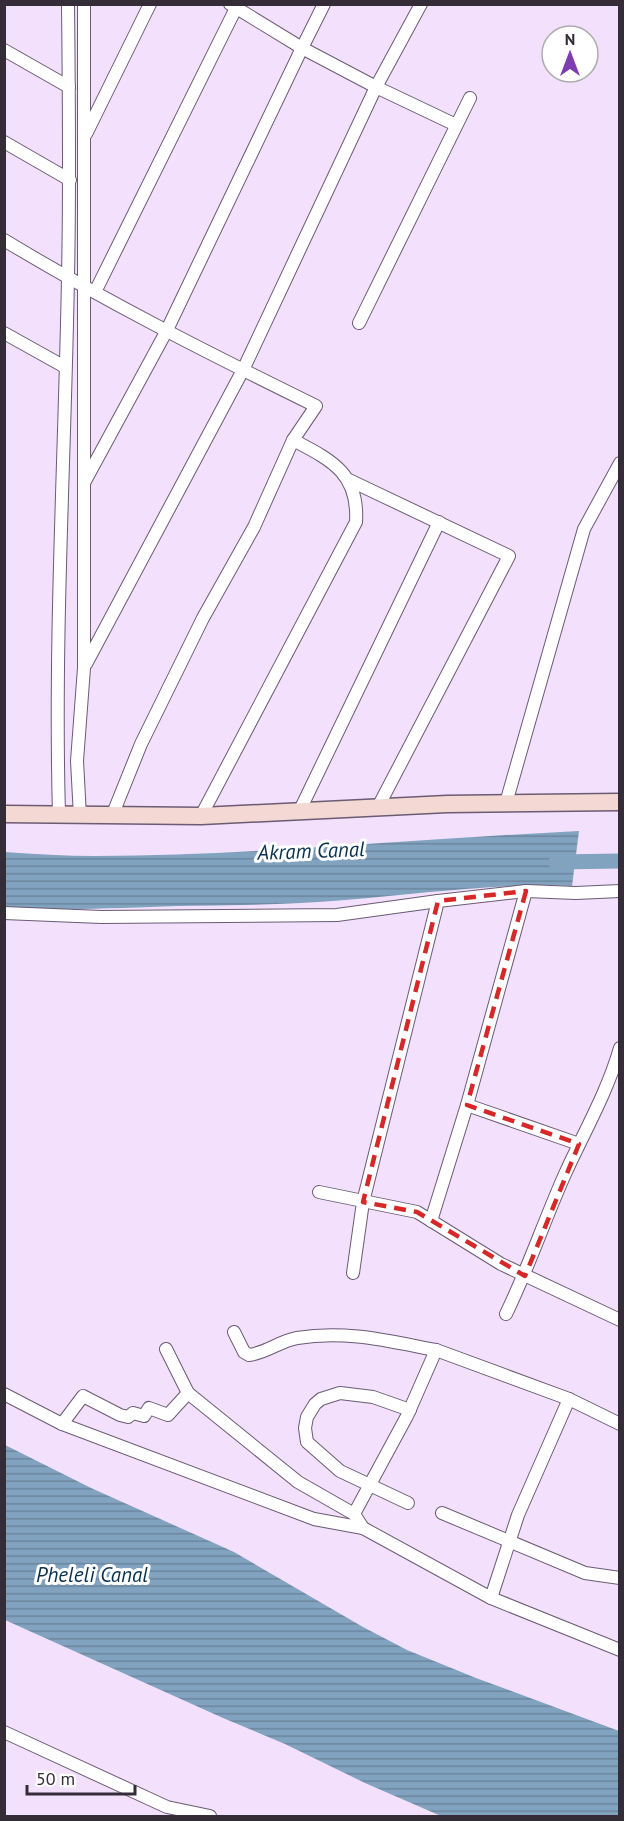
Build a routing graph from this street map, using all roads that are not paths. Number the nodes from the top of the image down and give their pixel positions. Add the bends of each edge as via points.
1 (68, 4) edge
2 (84, 4) edge
3 (150, 4) edge
4 (324, 4) edge
5 (421, 4) edge
6 (235, 6) edge
7 (302, 48) junction
8 (4, 50) edge
9 (69, 87) junction
10 (376, 87) junction
11 (470, 98) dead end
12 (456, 125) junction
13 (84, 137) junction
14 (4, 142) edge
15 (70, 180) junction
16 (4, 240) edge
17 (68, 278) junction
18 (90, 289) junction
19 (359, 322) dead end
20 (166, 332) junction
21 (4, 333) edge
22 (65, 367) junction
23 (243, 370) junction
24 (293, 440) junction
25 (620, 463) edge
26 (349, 480) junction
27 (84, 484) junction
28 (439, 522) junction
29 (84, 668) junction
30 (620, 802) edge
31 (506, 803) junction
32 (378, 807) junction
33 (300, 810) junction
34 (4, 814) edge
35 (59, 815) junction
36 (80, 816) junction
37 (112, 816) junction
38 (201, 816) junction
39 (526, 891) junction
40 (620, 891) edge
41 (438, 902) junction
42 (4, 913) edge
43 (620, 1048) edge
44 (615, 1079) edge
45 (467, 1105) junction
46 (579, 1144) junction
47 (319, 1192) dead end
48 (363, 1202) junction
49 (431, 1221) junction
50 (353, 1273) dead end
51 (525, 1276) junction
52 (507, 1314) dead end
53 (620, 1320) edge
54 (234, 1332) dead end
55 (166, 1349) dead end
56 (436, 1350) junction
57 (188, 1393) junction
58 (4, 1394) edge
59 (569, 1399) junction
60 (410, 1410) junction
61 (62, 1424) junction
62 (620, 1424) edge
63 (370, 1485) junction
64 (408, 1503) dead end
65 (442, 1513) dead end
66 (354, 1514) junction
67 (363, 1528) junction
68 (510, 1542) junction
69 (620, 1578) edge
70 (491, 1598) junction
71 (620, 1650) edge
72 (4, 1732) edge
73 (210, 1816) edge

1 - 9 street
2 - 13 street
3 - 13 street
4 - 7 street
5 - 10 street
6 - 7 street
6 - 18 street
7 - 10 street
7 - 20 street
8 - 9 street
9 - 15 street
10 - 12 street
10 - 23 street
11 - 12 street
12 - 19 street
13 - 18 street
14 - 15 street
15 - 17 street
16 - 17 street
17 - 18 street
17 - 22 street
18 - 20 street
18 - 27 street
20 - 23 street
20 - 27 street
21 - 22 street
22 - 35 street
23 - 24 street via 316,406
23 - 29 street
24 - 26 street via 327,458
24 - 37 street via 254,527 203,618 141,744
25 - 31 street via 584,529
26 - 28 street
26 - 38 street via 357,504 356,522
27 - 29 street
28 - 32 street via 507,553 509,560
28 - 33 street
29 - 36 street via 77,762
30 - 31 street
31 - 32 street
32 - 33 street
33 - 38 street
34 - 35 street
35 - 36 street
36 - 37 street
37 - 38 street
39 - 40 street
39 - 41 street
39 - 45 street
41 - 42 street via 338,915 101,917
41 - 48 street
43 - 44 street
44 - 46 street
45 - 46 street
45 - 49 street
46 - 51 street
47 - 48 street
48 - 49 street via 417,1212
48 - 50 street
49 - 51 street
51 - 52 street
51 - 53 street
54 - 56 street via 249,1355 295,1338 326,1336 364,1336
55 - 57 street
56 - 59 street
56 - 60 street
57 - 61 street via 168,1415 149,1408 144,1416 133,1413 128,1417 82,1396
57 - 66 street via 298,1482
58 - 61 street
59 - 62 street
59 - 68 street via 532,1480
60 - 63 street
60 - 63 street via 373,1397 340,1393 321,1399 306,1417 307,1442 340,1471
61 - 67 street via 314,1519
63 - 64 street
63 - 66 street
65 - 68 street
66 - 67 street
67 - 70 street
68 - 69 street via 585,1573
68 - 70 street
70 - 71 street
72 - 73 street via 167,1808

